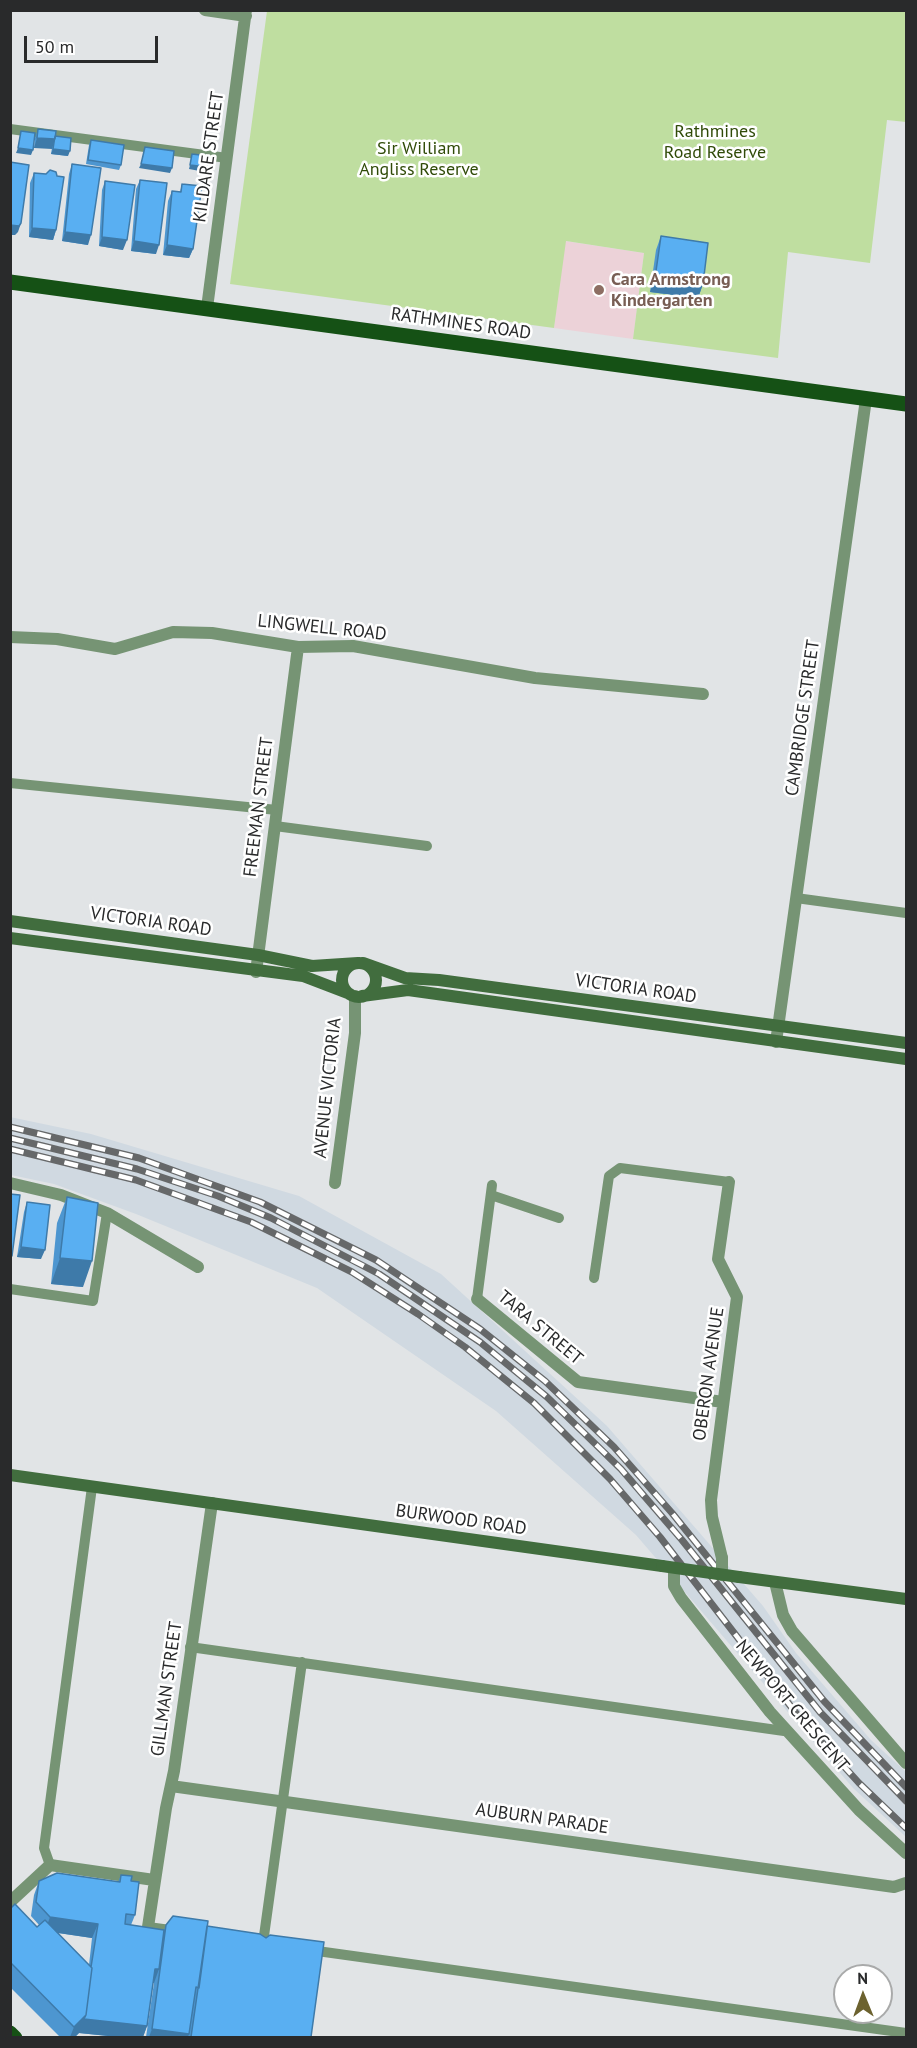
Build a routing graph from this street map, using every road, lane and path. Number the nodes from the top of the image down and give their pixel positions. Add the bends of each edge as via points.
1 (205, 10) edge
2 (246, 13) edge
3 (10, 129) edge
4 (227, 158) junction
5 (10, 282) edge
6 (207, 309) junction
7 (866, 399) junction
8 (906, 404) edge
9 (10, 637) edge
10 (298, 647) junction
11 (704, 694) dead end
12 (10, 783) edge
13 (277, 810) junction
14 (275, 826) junction
15 (427, 846) dead end
16 (796, 898) junction
17 (906, 913) edge
18 (10, 921) edge
19 (10, 938) edge
20 (258, 955) junction
21 (360, 963) junction
22 (256, 972) junction
23 (520, 991) junction
24 (356, 995) junction
25 (518, 1006) junction
26 (778, 1027) junction
27 (776, 1042) junction
28 (906, 1043) edge
29 (906, 1059) edge
30 (729, 1182) joint
31 (10, 1183) edge
32 (335, 1183) dead end
33 (107, 1213) junction
34 (559, 1218) dead end
35 (198, 1267) dead end
36 (594, 1278) dead end
37 (10, 1289) edge
38 (477, 1299) joint
39 (723, 1402) junction
40 (10, 1475) edge
41 (92, 1487) junction
42 (212, 1503) junction
43 (670, 1571) junction
44 (722, 1575) junction
45 (775, 1582) junction
46 (906, 1599) edge
47 (190, 1647) junction
48 (302, 1662) junction
49 (784, 1731) junction
50 (906, 1761) edge
51 (171, 1786) junction
52 (284, 1800) junction
53 (906, 1852) edge
54 (50, 1865) junction
55 (154, 1880) junction
56 (906, 1883) edge
57 (10, 1902) edge
58 (148, 1927) joint
59 (194, 1934) edge
60 (252, 1941) edge
61 (263, 1943) junction
62 (275, 1945) edge
63 (298, 1948) edge
64 (10, 2033) edge
65 (906, 2033) edge
66 (15, 2037) edge

1 - 2 street
2 - 4 street, KILDARE STREET
3 - 4 lane
4 - 6 street, KILDARE STREET
5 - 6 main road, RATHMINES ROAD
6 - 7 main road, RATHMINES ROAD
7 - 8 main road, RATHMINES ROAD
7 - 16 street, CAMBRIDGE STREET
9 - 10 street, LINGWELL ROAD via 57,639 116,649 173,632 212,633
10 - 11 street, LINGWELL ROAD via 353,646 535,678
10 - 13 street, FREEMAN STREET
12 - 13 lane
13 - 14 street, FREEMAN STREET
14 - 15 lane
14 - 20 street, FREEMAN STREET
16 - 17 lane
16 - 26 street, CAMBRIDGE STREET
18 - 20 street, VICTORIA ROAD
19 - 22 street, VICTORIA ROAD
20 - 21 street, VICTORIA ROAD via 312,966
20 - 22 street, FREEMAN STREET
21 - 23 street, VICTORIA ROAD via 405,978
21 - 24 street via 349,966 343,974 342,983
21 - 24 street via 374,972 376,981 370,993
22 - 24 street, VICTORIA ROAD via 303,976
23 - 25 street
23 - 26 street, VICTORIA ROAD
24 - 25 street, VICTORIA ROAD via 408,990
24 - 32 street, AVENUE VICTORIA via 355,1033
25 - 27 street, VICTORIA ROAD
26 - 27 street, CAMBRIDGE STREET
26 - 28 street, VICTORIA ROAD
27 - 29 street, VICTORIA ROAD
30 - 36 lane via 620,1168 609,1176
30 - 39 street, OBERON AVENUE via 718,1259 737,1297
31 - 33 street via 61,1195
33 - 35 street
33 - 37 lane via 93,1301
34 - 38 lane via 491,1190
38 - 39 street, TARA STREET via 578,1382
39 - 44 street, OBERON AVENUE, bridge via 711,1506
40 - 41 street, BURWOOD ROAD
41 - 42 street, BURWOOD ROAD
41 - 54 lane via 44,1848
42 - 43 street, BURWOOD ROAD
42 - 47 street, GILLMAN STREET
43 - 44 street, BURWOOD ROAD, bridge
43 - 49 street, NEWPORT CRESCENT via 681,1598
44 - 45 street, BURWOOD ROAD, bridge
45 - 46 street, BURWOOD ROAD
45 - 50 street via 783,1615 792,1631
47 - 48 lane
47 - 51 street, GILLMAN STREET
48 - 49 lane
48 - 52 lane
49 - 53 street, NEWPORT CRESCENT
51 - 52 street, AUBURN PARADE
51 - 55 street, GILLMAN STREET
52 - 56 street, AUBURN PARADE via 894,1887
52 - 61 lane
54 - 55 street
54 - 57 street
55 - 58 street, GILLMAN STREET
58 - 59 lane
60 - 61 lane
61 - 62 lane
63 - 65 lane
64 - 66 main road

